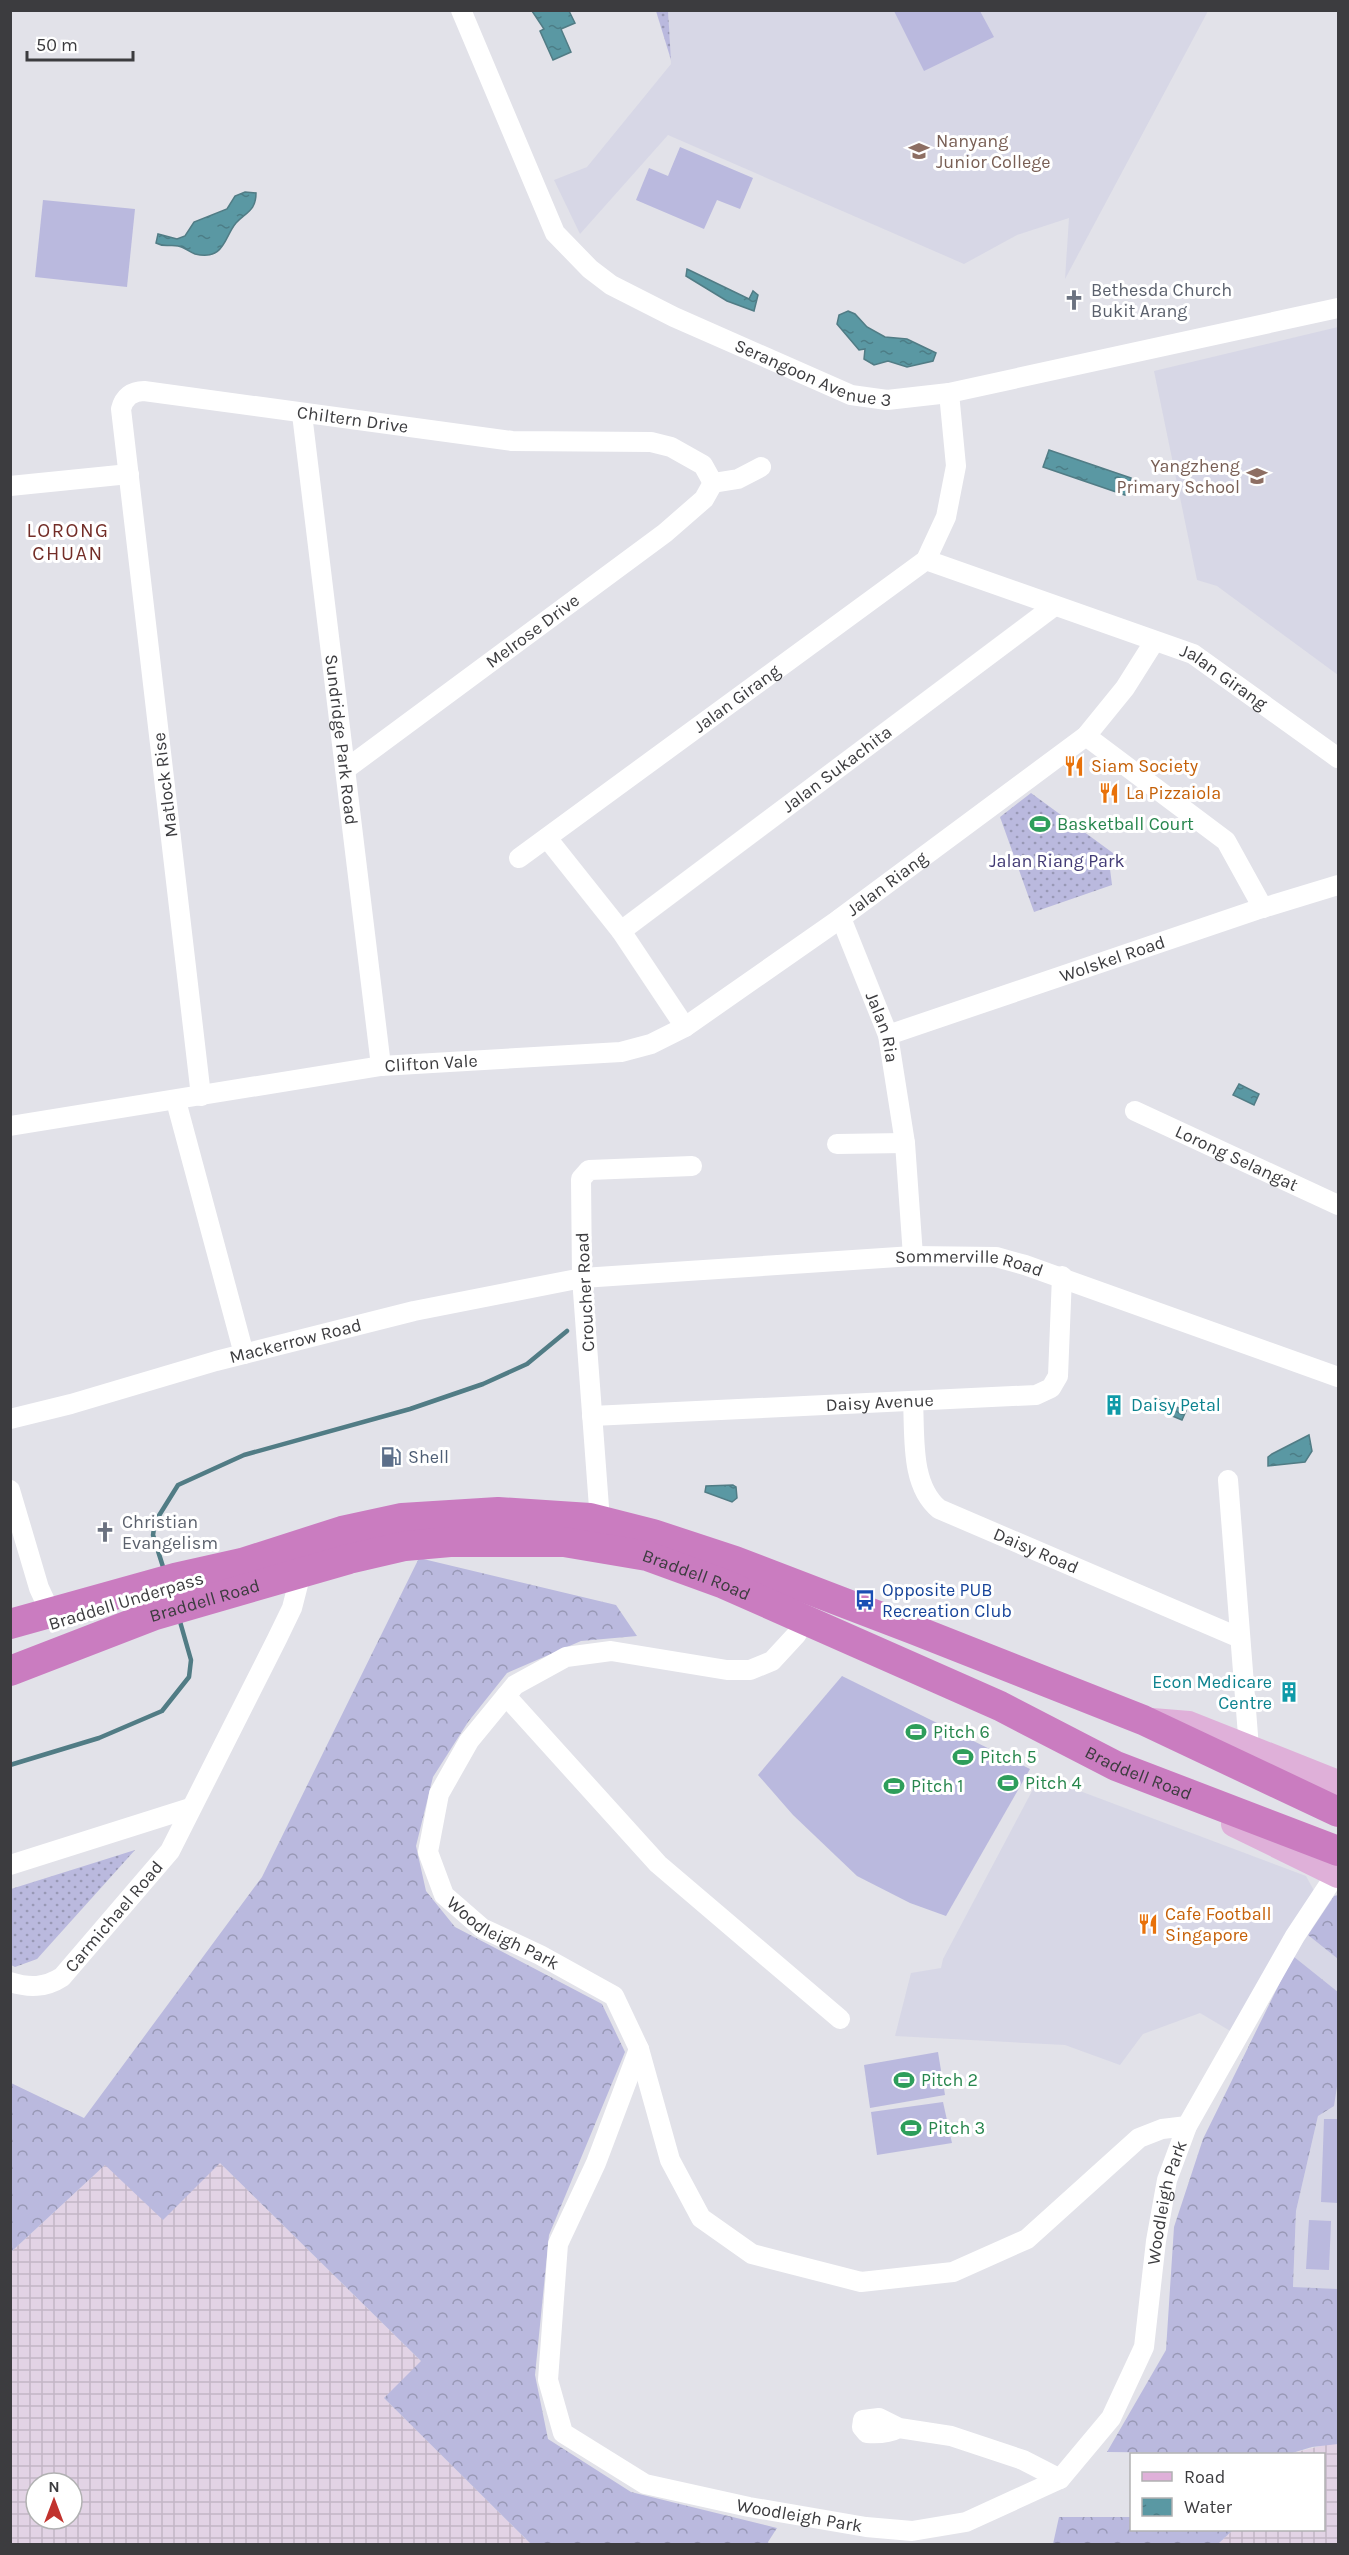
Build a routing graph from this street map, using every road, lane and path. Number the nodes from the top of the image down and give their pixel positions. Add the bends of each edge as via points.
1 (461, 10) edge
2 (1338, 308) edge
3 (949, 393) junction
4 (302, 414) junction
5 (760, 467) dead end
6 (129, 474) junction
7 (713, 483) junction
8 (10, 486) edge
9 (926, 560) junction
10 (1053, 607) junction
11 (1154, 642) junction
12 (1086, 736) junction
13 (1338, 758) edge
14 (346, 770) junction
15 (547, 838) junction
16 (519, 858) dead end
17 (1338, 885) edge
18 (1263, 908) junction
19 (841, 918) junction
20 (621, 931) junction
21 (685, 1027) junction
22 (888, 1035) junction
23 (381, 1066) junction
24 (201, 1096) junction
25 (176, 1101) junction
26 (1134, 1111) dead end
27 (10, 1126) edge
28 (905, 1143) junction
29 (837, 1144) dead end
30 (692, 1166) dead end
31 (1338, 1205) edge
32 (913, 1256) junction
33 (1062, 1276) junction
34 (582, 1278) junction
35 (244, 1354) junction
36 (1338, 1377) edge
37 (913, 1401) junction
38 (592, 1416) junction
39 (10, 1419) edge
40 (1228, 1480) dead end
41 (10, 1490) edge
42 (600, 1521) junction
43 (242, 1563) joint
44 (301, 1573) junction
45 (169, 1596) junction
46 (51, 1614) junction
47 (805, 1620) junction
48 (10, 1624) edge
49 (10, 1636) edge
50 (1240, 1638) junction
51 (10, 1657) edge
52 (10, 1671) edge
53 (506, 1696) junction
54 (1143, 1720) junction
55 (1249, 1748) junction
56 (1338, 1783) edge
57 (190, 1809) junction
58 (1338, 1812) edge
59 (10, 1865) edge
60 (1338, 1867) edge
61 (10, 1982) edge
62 (840, 2019) dead end
63 (639, 2049) junction
64 (1187, 2126) junction
65 (899, 2428) dead end
66 (1060, 2479) junction
67 (914, 2538) edge

1 - 3 street, Serangoon Avenue 3 via 555,233 590,269 611,285 674,317 851,395 888,400
2 - 3 street, Serangoon Avenue 3
3 - 9 street, Jalan Girang via 956,466 946,517
4 - 6 street, Chiltern Drive via 136,391 124,399 121,409
4 - 7 street, Chiltern Drive via 512,441 651,442 671,447 703,465
4 - 14 street, Sundridge Park Road
5 - 7 street via 738,479
6 - 8 street
6 - 24 street, Matlock Rise
7 - 14 street, Melrose Drive via 704,500 665,533
9 - 10 street, Jalan Girang
9 - 15 street, Jalan Girang
10 - 11 street, Jalan Girang
10 - 20 street, Jalan Sukachita
11 - 12 street, Jalan Riang via 1125,688
11 - 13 street, Jalan Girang via 1193,654
12 - 18 street via 1226,841
12 - 19 street, Jalan Riang
14 - 23 street, Sundridge Park Road
15 - 16 street, Jalan Girang
15 - 20 street
17 - 18 street, Wolskel Road
18 - 22 street, Wolskel Road
19 - 21 street, Jalan Riang
19 - 22 street, Jalan Ria
20 - 21 street
21 - 23 street, Clifton Vale via 651,1044 621,1052
22 - 28 street, Jalan Ria
23 - 24 street, Clifton Vale
24 - 25 street, Clifton Vale
25 - 27 street, Clifton Vale
25 - 35 street
26 - 31 street, Lorong Selangat
28 - 29 street
28 - 32 street, Jalan Ria
30 - 34 street, Croucher Road via 596,1169 584,1173
32 - 33 street, Sommerville Road via 996,1257
32 - 34 street, Sommerville Road
33 - 36 street, Sommerville Road
33 - 37 street, Daisy Avenue via 1058,1376 1050,1388 1036,1395
34 - 35 street, Mackerrow Road via 414,1311
34 - 38 street, Croucher Road
35 - 39 street, Mackerrow Road
37 - 38 street, Daisy Avenue
37 - 50 street, Daisy Road via 920,1482 926,1498 939,1509
38 - 42 street, Croucher Road
40 - 50 street
41 - 46 street via 39,1588
42 - 43 highway, Braddell Road via 498,1512 402,1518 342,1531
42 - 54 highway, Braddell Road via 735,1561
43 - 45 highway, Braddell Underpass
44 - 45 highway, Braddell Road
44 - 47 highway, Braddell Road via 405,1546 499,1540 564,1542 647,1556
44 - 57 street, Carmichael Road via 292,1608 277,1640
45 - 46 highway, Braddell Road
45 - 49 highway, Braddell Underpass
45 - 51 highway, Braddell Underpass
45 - 52 highway, Braddell Road
46 - 48 highway, Braddell Road
47 - 53 street, Woodleigh Park via 772,1661 750,1670 727,1670 611,1651 566,1657 515,1685
47 - 60 highway, Braddell Road via 1000,1706 1116,1766
50 - 55 street
53 - 62 street via 658,1864
53 - 63 street, Woodleigh Park via 469,1741 439,1794 428,1852 444,1895 482,1928 614,1996
54 - 55 main road, Braddell Road via 1189,1724
54 - 58 highway
55 - 56 main road, Braddell Road
57 - 59 street
57 - 61 street, Carmichael Road via 170,1851 62,1977 38,1987
60 - 64 street, Woodleigh Park
63 - 64 street, Woodleigh Park via 670,2160 701,2218 752,2254 861,2282 953,2271 1027,2239 1139,2138 1162,2129
63 - 67 street, Woodleigh Park via 596,2163 558,2244 548,2380 563,2433 645,2484
64 - 66 street, Woodleigh Park via 1167,2180 1144,2348 1111,2418
65 - 66 street via 951,2436 1023,2460
66 - 67 street, Woodleigh Park via 966,2522

